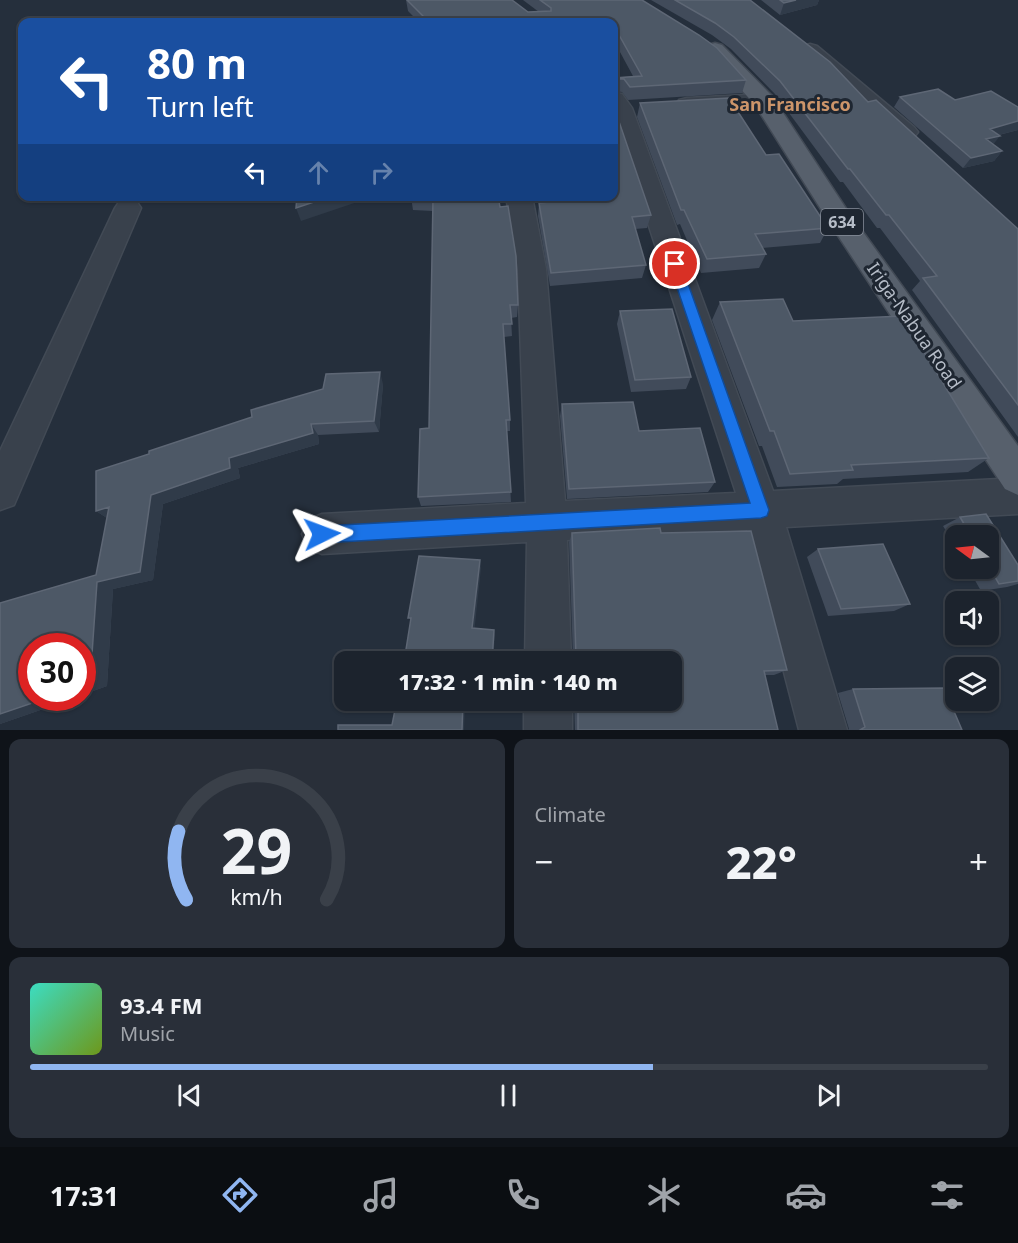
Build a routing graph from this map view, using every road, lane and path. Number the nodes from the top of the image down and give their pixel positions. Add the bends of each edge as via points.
1 (695, 36) edge
2 (795, 38) edge
3 (764, 101) junction
4 (623, 106) edge
5 (669, 106) edge
6 (925, 149) edge
7 (520, 201) edge
8 (128, 208) dead end
9 (1018, 477) edge
10 (0, 492) edge
11 (1018, 496) edge
12 (761, 510) junction
13 (547, 522) junction
14 (322, 534) dead end
15 (548, 651) edge
16 (548, 711) edge
17 (548, 730) edge
18 (823, 730) edge

1 - 3 main road, Iriga-Nabua Road / 634 via 722,55
2 - 6 street
3 - 5 street
3 - 9 main road, Iriga-Nabua Road / 634 via 838,216
4 - 12 street
7 - 13 street via 532,269
8 - 10 street
11 - 12 street
12 - 13 street
12 - 18 street
13 - 14 street
13 - 15 street
16 - 17 street

